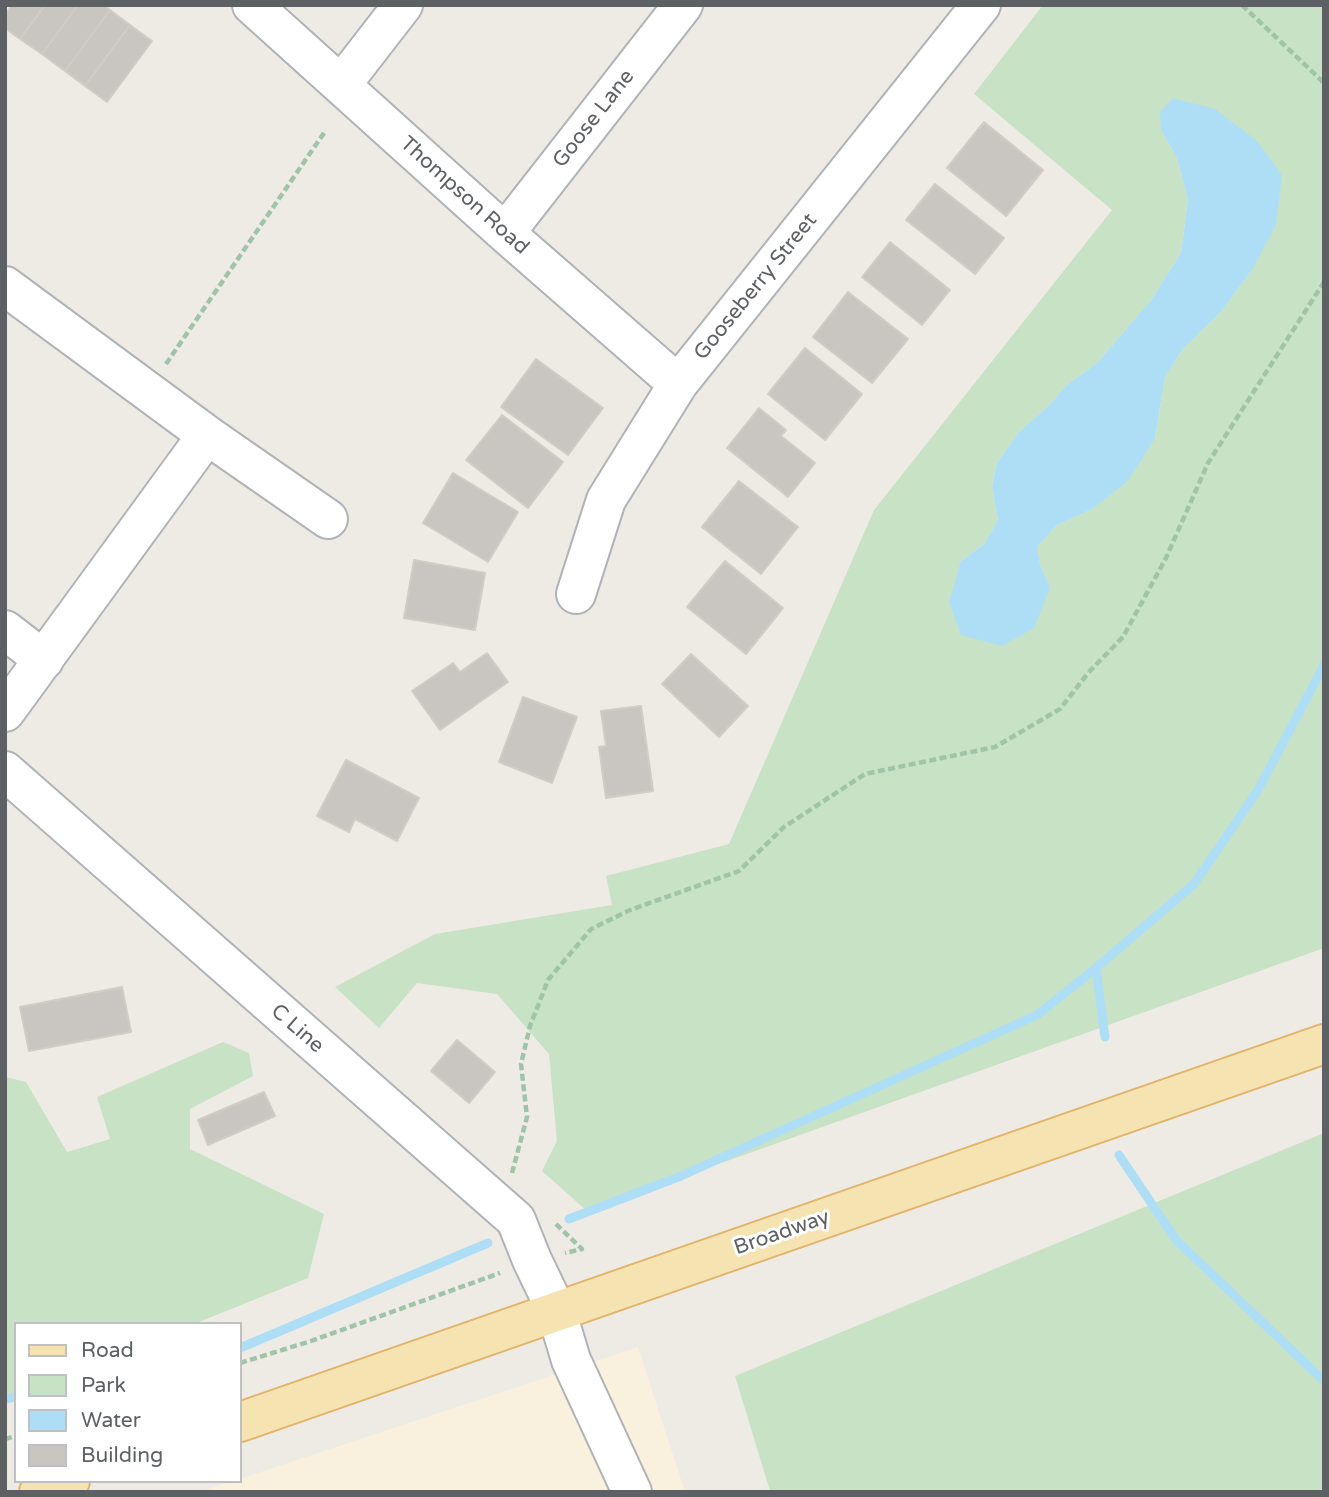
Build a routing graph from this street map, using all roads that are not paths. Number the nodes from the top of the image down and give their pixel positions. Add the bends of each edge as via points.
1 (253, 5) edge
2 (403, 5) edge
3 (683, 5) edge
4 (981, 5) edge
5 (341, 85) junction
6 (505, 233) junction
7 (5, 286) edge
8 (678, 384) junction
9 (207, 435) junction
10 (328, 519) dead end
11 (576, 594) dead end
12 (5, 630) edge
13 (44, 660) junction
14 (5, 712) edge
15 (5, 771) edge
16 (1324, 1044) edge
17 (556, 1310) junction
18 (242, 1421) edge
19 (64, 1483) edge
20 (39, 1492) edge
21 (632, 1492) edge

1 - 5 street, Thompson Road
2 - 5 street
3 - 6 street, Goose Lane
4 - 8 street, Gooseberry Street
5 - 6 street, Thompson Road
6 - 8 street, Thompson Road
7 - 9 street
8 - 11 street, Gooseberry Street via 606,500
9 - 10 street
9 - 13 street
12 - 13 street
13 - 14 street
15 - 17 street, C Line via 516,1220
16 - 17 main road, Broadway
17 - 18 main road, Broadway
17 - 21 street, C Line via 571,1360
19 - 20 main road

